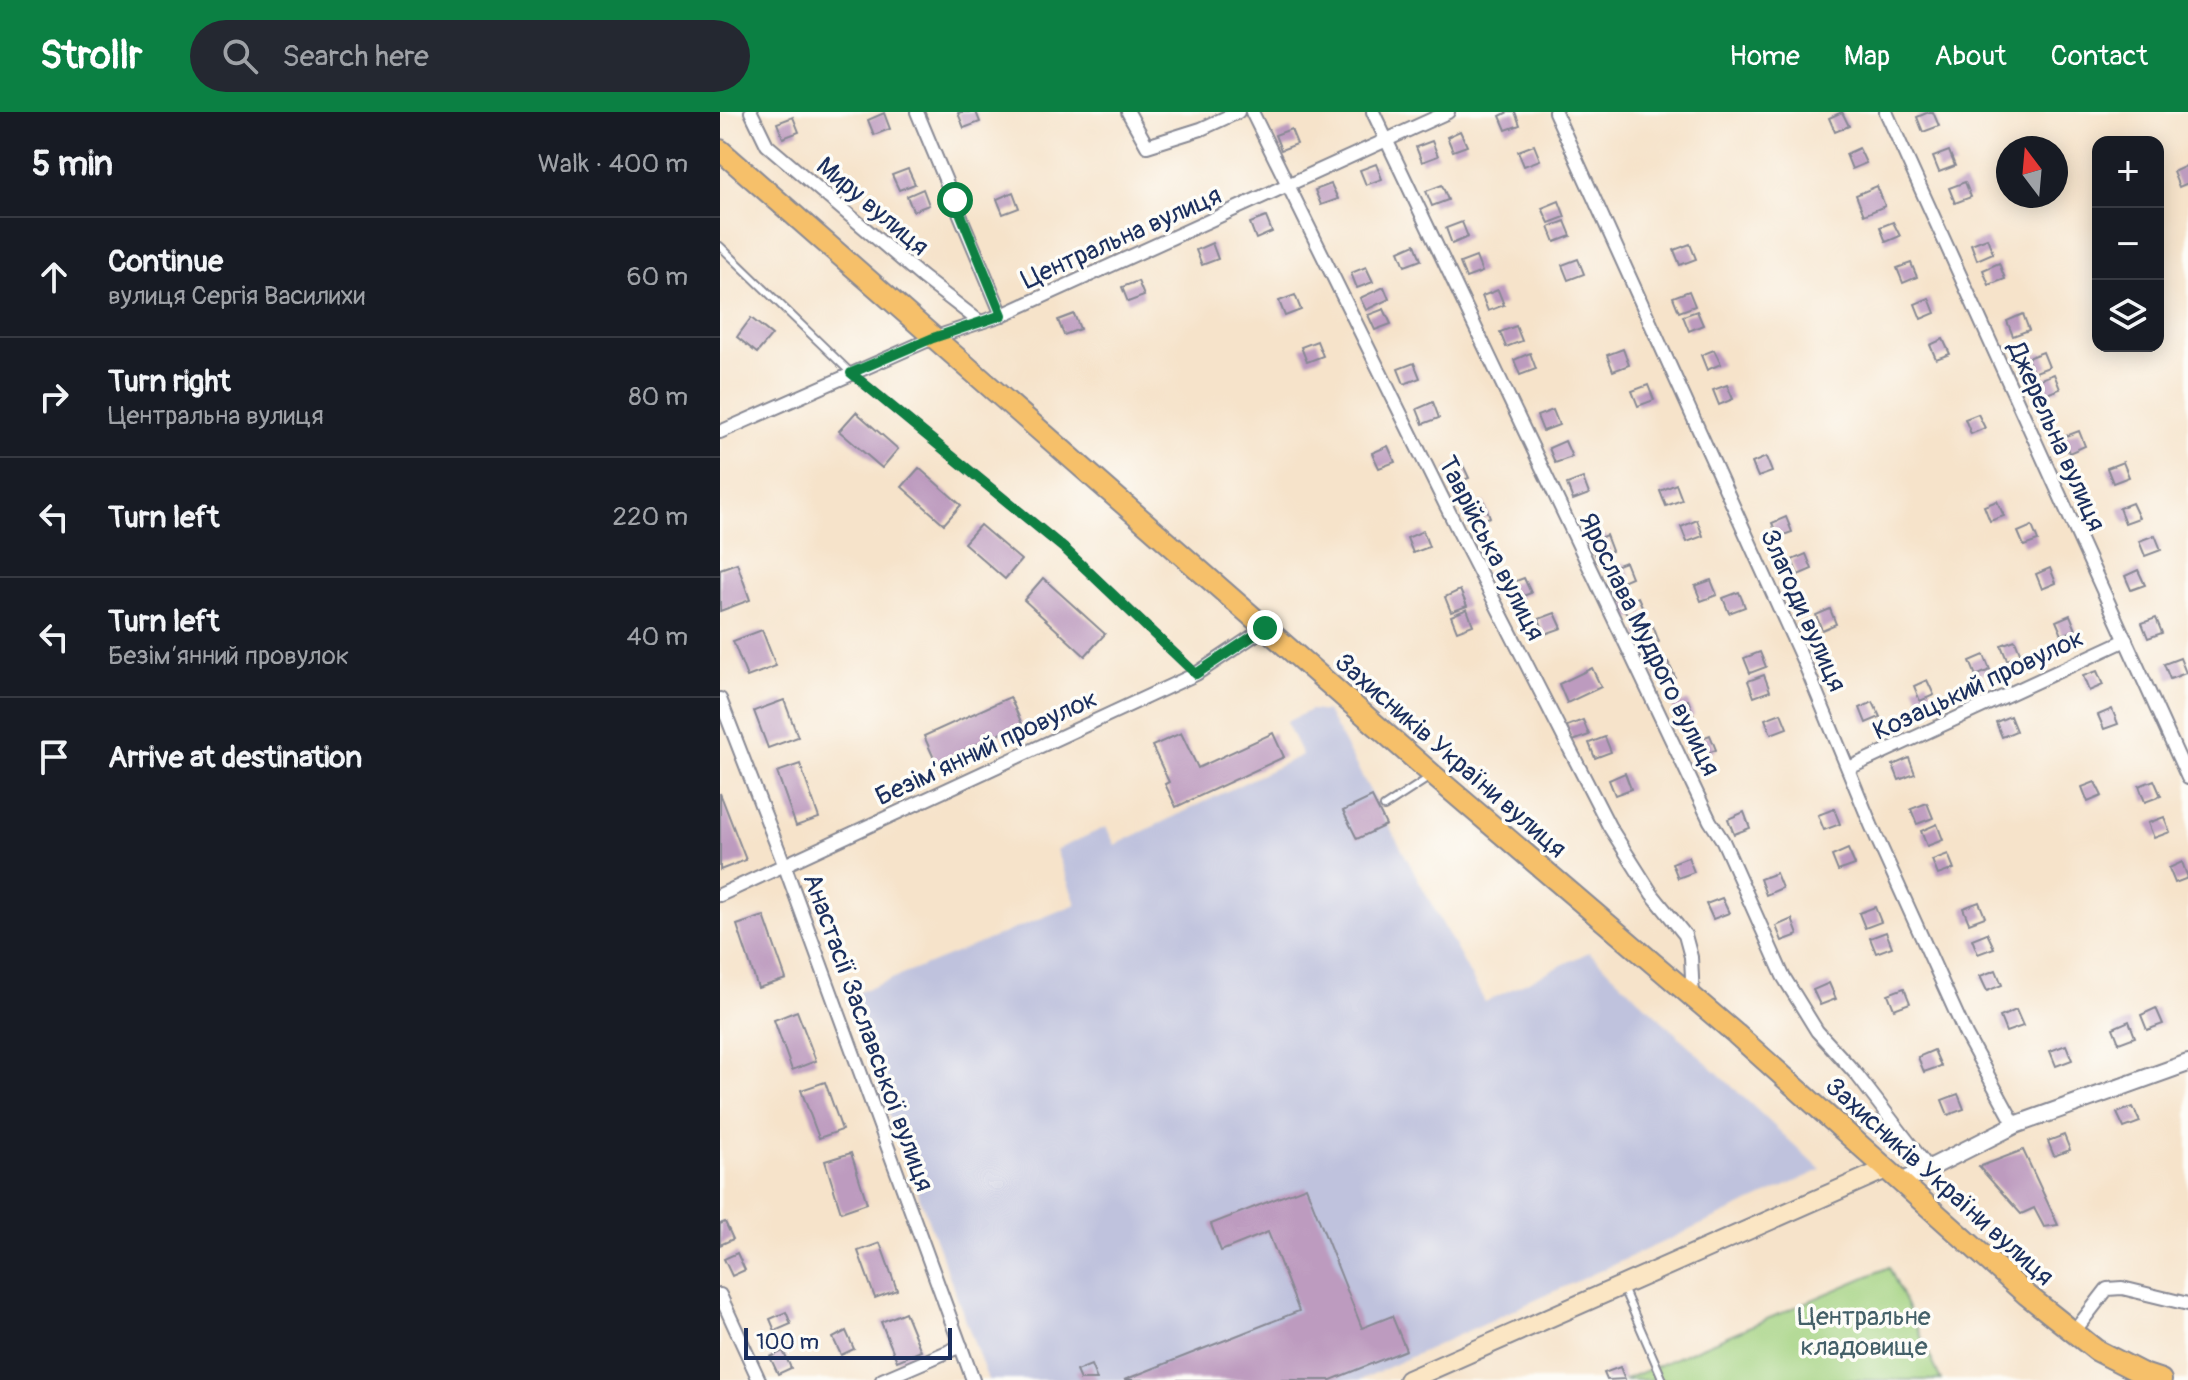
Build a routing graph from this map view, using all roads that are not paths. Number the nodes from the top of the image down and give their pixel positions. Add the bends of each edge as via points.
1 (751, 112) edge
2 (917, 112) edge
3 (1128, 112) edge
4 (1238, 112) edge
5 (1252, 112) edge
6 (1373, 112) edge
7 (1448, 112) edge
8 (1555, 112) edge
9 (1886, 112) edge
10 (1385, 139) junction
11 (720, 150) edge
12 (1287, 185) junction
13 (720, 246) edge
14 (1002, 315) junction
15 (980, 322) junction
16 (933, 338) junction
17 (851, 373) junction
18 (720, 432) edge
19 (1265, 628) junction
20 (2126, 640) junction
21 (1196, 674) junction
22 (722, 708) edge
23 (1849, 768) junction
24 (1433, 775) junction
25 (2188, 778) edge
26 (1384, 807) dead end
27 (784, 864) junction
28 (720, 895) edge
29 (1693, 998) junction
30 (2188, 1063) edge
31 (2015, 1125) junction
32 (1929, 1169) junction
33 (1893, 1176) junction
34 (1621, 1285) junction
35 (720, 1295) edge
36 (2188, 1304) edge
37 (2073, 1333) junction
38 (961, 1346) junction
39 (759, 1380) edge
40 (882, 1380) edge
41 (973, 1380) edge
42 (1408, 1380) edge
43 (1663, 1380) edge
44 (2161, 1380) edge

1 - 15 street, Миру вулиця via 767,145
2 - 14 street
3 - 4 street via 1147,146
5 - 12 street, Таврійська вулиця
6 - 10 street, Ярослава Мудрого вулиця
7 - 10 street, Центральна вулиця
8 - 23 street, Злагоди вулиця
9 - 20 street, Джерельна вулиця
10 - 12 street, Центральна вулиця
10 - 32 street, Ярослава Мудрого вулиця via 1783,976 1817,1031
11 - 16 highway, Захисників України вулиця
12 - 14 street, Центральна вулиця
12 - 29 street, Таврійська вулиця via 1609,826 1685,935
13 - 17 lane
14 - 15 street, Центральна вулиця
15 - 16 street, Центральна вулиця
16 - 17 street, Центральна вулиця
16 - 19 highway, Захисників України вулиця
17 - 18 street, Центральна вулиця
17 - 21 lane via 1066,550
19 - 21 street, Безімʼянний провулок
19 - 24 highway, Захисників України вулиця
20 - 23 street, Козацький провулок
20 - 25 street, Джерельна вулиця
21 - 27 street, Безімʼянний провулок
22 - 27 street, Анастасії Заславської вулиця
23 - 31 street, Злагоди вулиця via 1966,1035
24 - 26 lane
24 - 29 highway, Захисників України вулиця
27 - 28 street, Безімʼянний провулок
27 - 38 street, Анастасії Заславської вулиця
29 - 33 highway, Захисників України вулиця
30 - 31 street
31 - 32 street
32 - 33 street
33 - 34 main road
33 - 37 highway, Захисників України вулиця
34 - 42 main road
34 - 43 lane
35 - 39 street
36 - 37 street via 2107,1289
37 - 44 highway, Захисників України вулиця via 2096,1350
38 - 40 street
38 - 41 street, Анастасії Заславської вулиця

